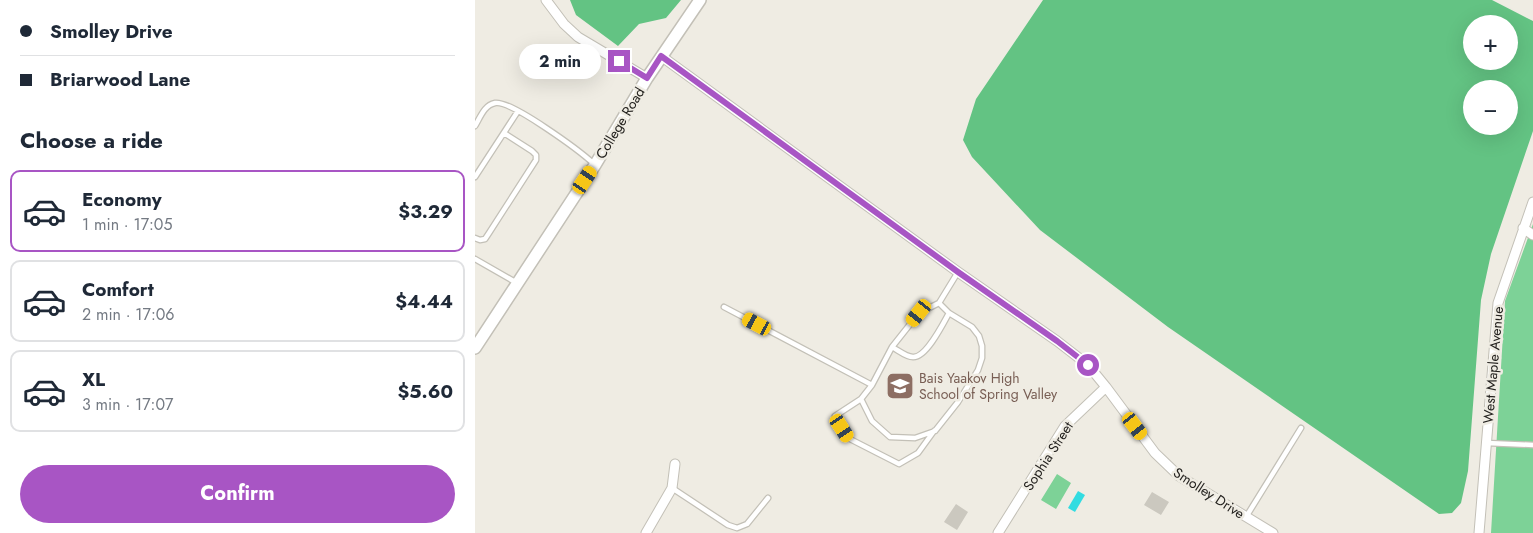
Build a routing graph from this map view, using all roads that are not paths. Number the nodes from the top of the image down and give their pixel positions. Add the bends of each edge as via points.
1 (547, 0) edge
2 (700, 0) edge
3 (661, 56) junction
4 (647, 78) junction
5 (518, 111) junction
6 (475, 126) edge
7 (504, 133) junction
8 (595, 165) junction
9 (475, 177) edge
10 (1533, 202) edge
11 (1523, 228) junction
12 (1533, 235) edge
13 (475, 238) edge
14 (475, 259) edge
15 (958, 272) junction
16 (517, 283) junction
17 (939, 303) junction
18 (723, 307) dead end
19 (949, 313) junction
20 (891, 346) junction
21 (475, 348) edge
22 (872, 385) junction
23 (1106, 386) junction
24 (861, 399) junction
25 (1301, 428) dead end
26 (935, 431) junction
27 (1486, 443) junction
28 (1533, 445) edge
29 (675, 464) dead end
30 (671, 488) junction
31 (768, 498) dead end
32 (1246, 517) junction
33 (646, 533) edge
34 (998, 533) edge
35 (1273, 533) edge
36 (1479, 533) edge

1 - 4 street via 577,37
2 - 3 street, College Road
3 - 4 street, College Road
3 - 15 street, Smolley Drive
4 - 8 street, College Road
5 - 6 lane via 501,103 490,105
5 - 7 lane
5 - 8 lane via 581,152
7 - 9 lane
7 - 13 lane via 532,151 536,160 485,239
8 - 16 street, College Road
10 - 11 street, West Maple Avenue
11 - 12 street
11 - 27 street, West Maple Avenue via 1498,303
14 - 16 lane
15 - 17 lane
15 - 23 street, Smolley Drive via 1057,341 1088,365
16 - 21 street, College Road
17 - 19 lane
17 - 20 lane via 919,313
18 - 22 lane
19 - 20 lane via 925,352 918,357 911,358
19 - 26 lane via 972,327 979,336 981,358 978,370 958,402
20 - 22 lane
22 - 24 lane
23 - 32 street, Smolley Drive via 1155,453 1179,476
23 - 34 street, Sophia Street via 1065,426
24 - 26 lane via 871,422 890,437 915,438
24 - 26 lane via 835,416 850,439 899,464 918,453
25 - 32 lane
27 - 28 lane
27 - 36 street, West Maple Avenue
29 - 30 street
30 - 31 lane via 737,528 747,524
30 - 33 street
32 - 35 street, Smolley Drive

